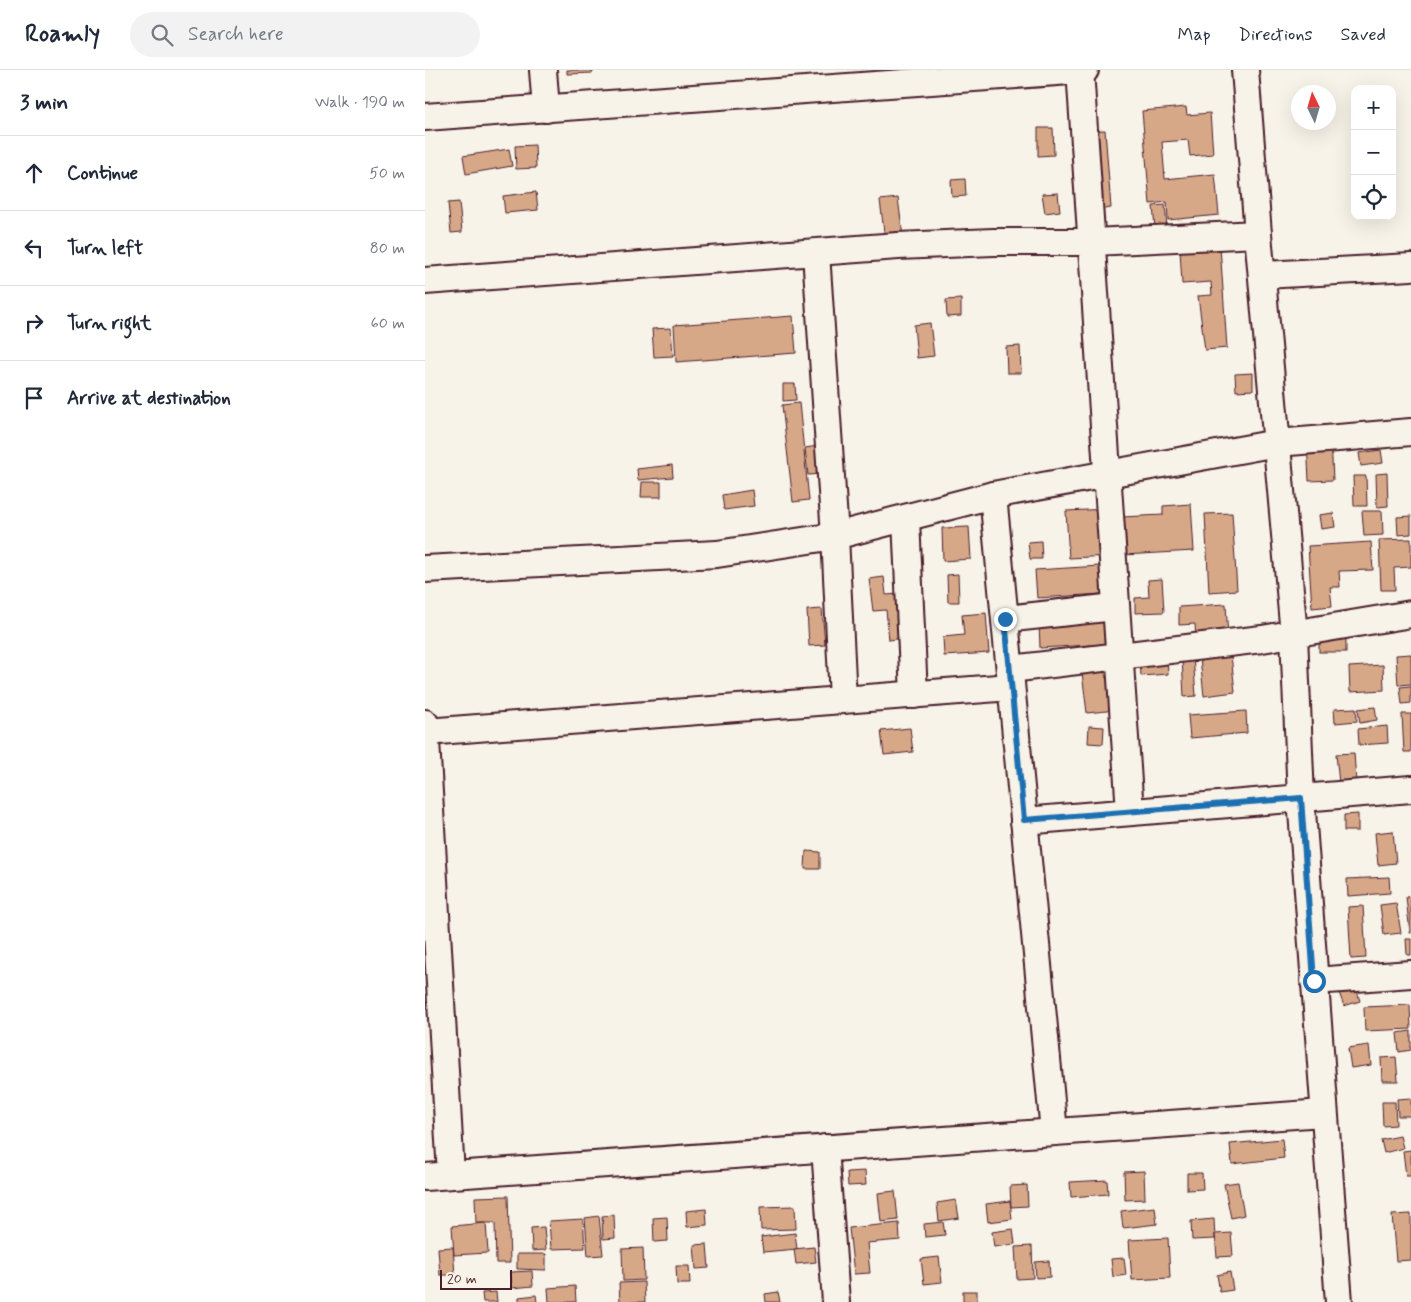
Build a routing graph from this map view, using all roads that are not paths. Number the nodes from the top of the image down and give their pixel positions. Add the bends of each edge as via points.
1 (543, 70) edge
2 (1080, 70) edge
3 (1085, 70) edge
4 (1245, 70) edge
5 (1018, 73) edge
6 (546, 109) junction
7 (425, 117) edge
8 (1258, 234) junction
9 (1093, 242) junction
10 (816, 253) junction
11 (1411, 267) edge
12 (1263, 275) junction
13 (425, 281) edge
14 (1411, 432) edge
15 (1277, 443) junction
16 (1108, 472) junction
17 (993, 495) junction
18 (906, 519) junction
19 (835, 536) junction
20 (425, 570) edge
21 (1115, 608) junction
22 (1411, 614) edge
23 (1005, 619) junction
24 (1293, 635) junction
25 (1118, 657) junction
26 (1011, 678) junction
27 (914, 695) junction
28 (843, 700) junction
29 (425, 723) edge
30 (426, 732) edge
31 (1411, 789) edge
32 (1301, 798) junction
33 (1130, 812) junction
34 (1024, 820) junction
35 (1411, 974) edge
36 (1314, 981) junction
37 (1323, 1113) junction
38 (1054, 1132) junction
39 (825, 1148) junction
40 (451, 1175) junction
41 (425, 1177) edge
42 (836, 1302) edge
43 (1339, 1302) edge

1 - 6 street
2 - 3 street
2 - 5 street
2 - 9 street
4 - 8 street
5 - 6 street
6 - 7 street
8 - 9 street
8 - 12 street
9 - 10 street via 993,242
9 - 16 street
10 - 13 street
10 - 19 street
11 - 12 street
12 - 15 street
14 - 15 street
15 - 16 street
15 - 24 street
16 - 17 street
16 - 21 street
17 - 18 street
17 - 23 street
18 - 19 street
18 - 27 street
19 - 20 street via 717,554
19 - 28 street
21 - 23 street
21 - 25 street
22 - 24 street
23 - 26 street
24 - 25 street
24 - 32 street
25 - 26 street
25 - 33 street
26 - 27 street
26 - 34 street
27 - 28 street
28 - 30 street
29 - 30 street
30 - 40 street
31 - 32 street
32 - 33 street
32 - 36 street
33 - 34 street
34 - 38 street
35 - 36 street
36 - 37 street
37 - 38 street
37 - 43 street
38 - 39 street
39 - 40 street
39 - 42 street
40 - 41 street

